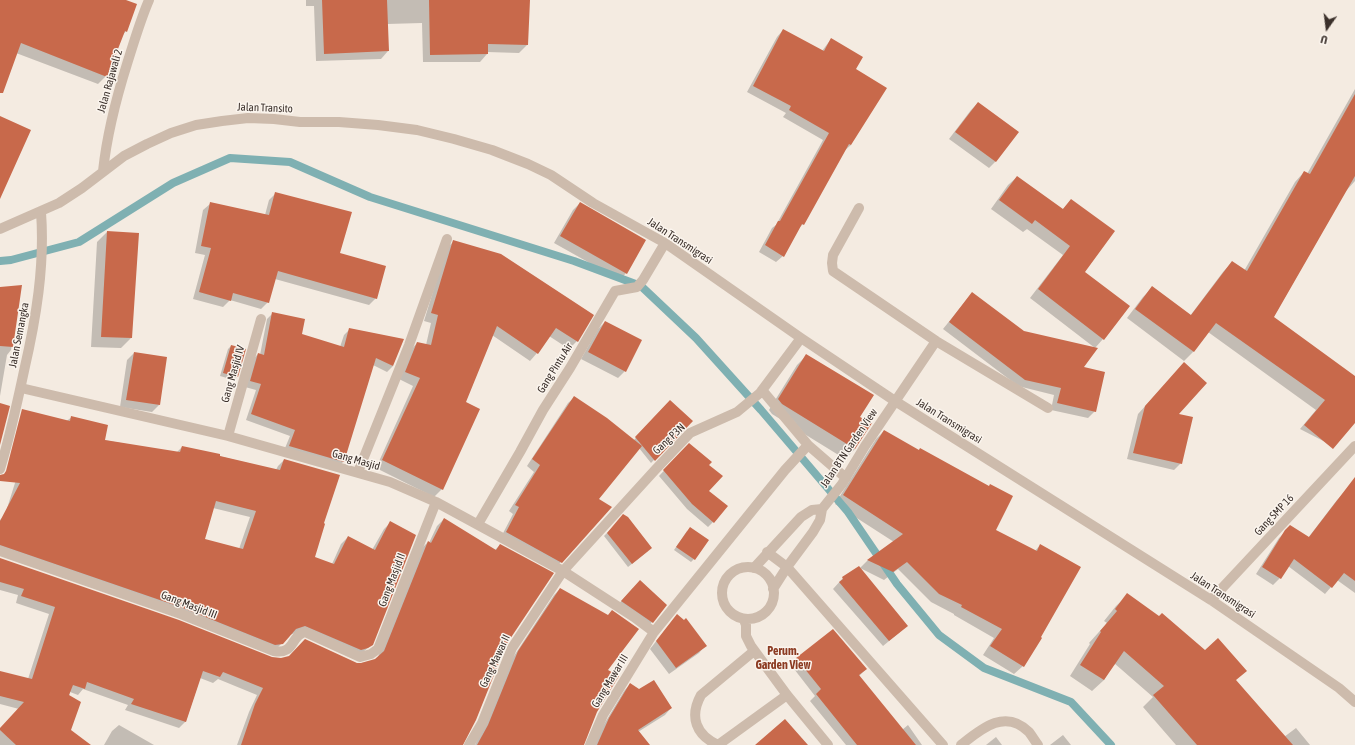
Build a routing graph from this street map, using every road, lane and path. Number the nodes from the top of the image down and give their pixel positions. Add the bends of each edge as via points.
1 (149, 0) edge
2 (528, 164) joint
3 (103, 171) junction
4 (858, 208) dead end
5 (41, 212) junction
6 (0, 229) edge
7 (446, 239) dead end
8 (664, 242) junction
9 (261, 319) dead end
10 (801, 338) junction
11 (936, 341) junction
12 (21, 388) junction
13 (761, 391) junction
14 (895, 401) junction
15 (1048, 408) dead end
16 (228, 436) junction
17 (808, 445) junction
18 (1355, 447) edge
19 (0, 469) edge
20 (358, 472) junction
21 (844, 481) junction
22 (436, 502) junction
23 (823, 507) junction
24 (478, 524) junction
25 (0, 550) edge
26 (767, 552) junction
27 (787, 567) junction
28 (754, 568) junction
29 (563, 571) junction
30 (774, 589) junction
31 (1211, 600) junction
32 (744, 620) junction
33 (654, 632) junction
34 (754, 651) junction
35 (360, 657) joint
36 (787, 695) junction
37 (1355, 702) edge
38 (470, 745) edge
39 (590, 745) edge
40 (718, 745) edge
41 (828, 745) edge
42 (943, 745) edge
43 (961, 745) edge
44 (1038, 745) edge

1 - 3 street, Jalan Rajawali 2 via 140,21 112,115
2 - 3 street, Jalan Transito via 492,150 417,130 362,124 248,118 196,125 172,133 124,156
2 - 8 street, Jalan Transmigrasi
3 - 5 street, Jalan Transito via 82,188
4 - 11 street via 833,255 833,271
5 - 6 street, Jalan Transito
5 - 12 street, Jalan Semangka via 41,276
7 - 20 street via 409,345
8 - 10 street, Jalan Transmigrasi
8 - 24 street, Gang Pintu Air via 640,284 615,291
9 - 16 street, Gang Masjid IV
10 - 13 street, Gang P3N
10 - 14 street, Jalan Transmigrasi
11 - 14 street, Jalan BTN Garden View
11 - 15 street
12 - 16 street, Gang Masjid
12 - 19 street, Jalan Semangka
13 - 17 street
13 - 29 street, Gang P3N via 737,412 690,433
14 - 21 street, Jalan BTN Garden View
14 - 31 street, Jalan Transmigrasi
16 - 20 street, Gang Masjid
17 - 21 street
17 - 33 street, Gang Mawar III
18 - 31 street, Gang SMP 16
20 - 22 street, Gang Masjid via 390,482
21 - 23 street, Jalan BTN Garden View
22 - 24 street, Gang Masjid
22 - 35 street, Gang Masjid II via 378,648 371,654
23 - 26 street via 801,517
23 - 27 street, Jalan BTN Garden View via 820,520 813,532
24 - 29 street, Gang Masjid
25 - 35 street, Gang Masjid III via 181,614 274,651 281,653 288,650 298,636 305,632
26 - 27 street
26 - 28 street
27 - 30 street, Jalan BTN Garden View
27 - 42 street
28 - 30 street via 768,577
28 - 32 street via 732,573 726,579 723,588 722,597 725,605 730,612
29 - 33 street, Gang Masjid via 634,616
29 - 38 street, Gang Mawar II via 512,648 482,723
30 - 32 street via 773,602 766,612 755,619
31 - 37 street, Jalan Transmigrasi
32 - 34 street via 746,636
33 - 39 street, Gang Mawar III via 603,715
34 - 36 street
34 - 40 street via 701,695 696,704 695,718 701,732 708,740
36 - 40 street
36 - 41 street
43 - 44 street via 995,722 1009,722 1019,726 1029,732

